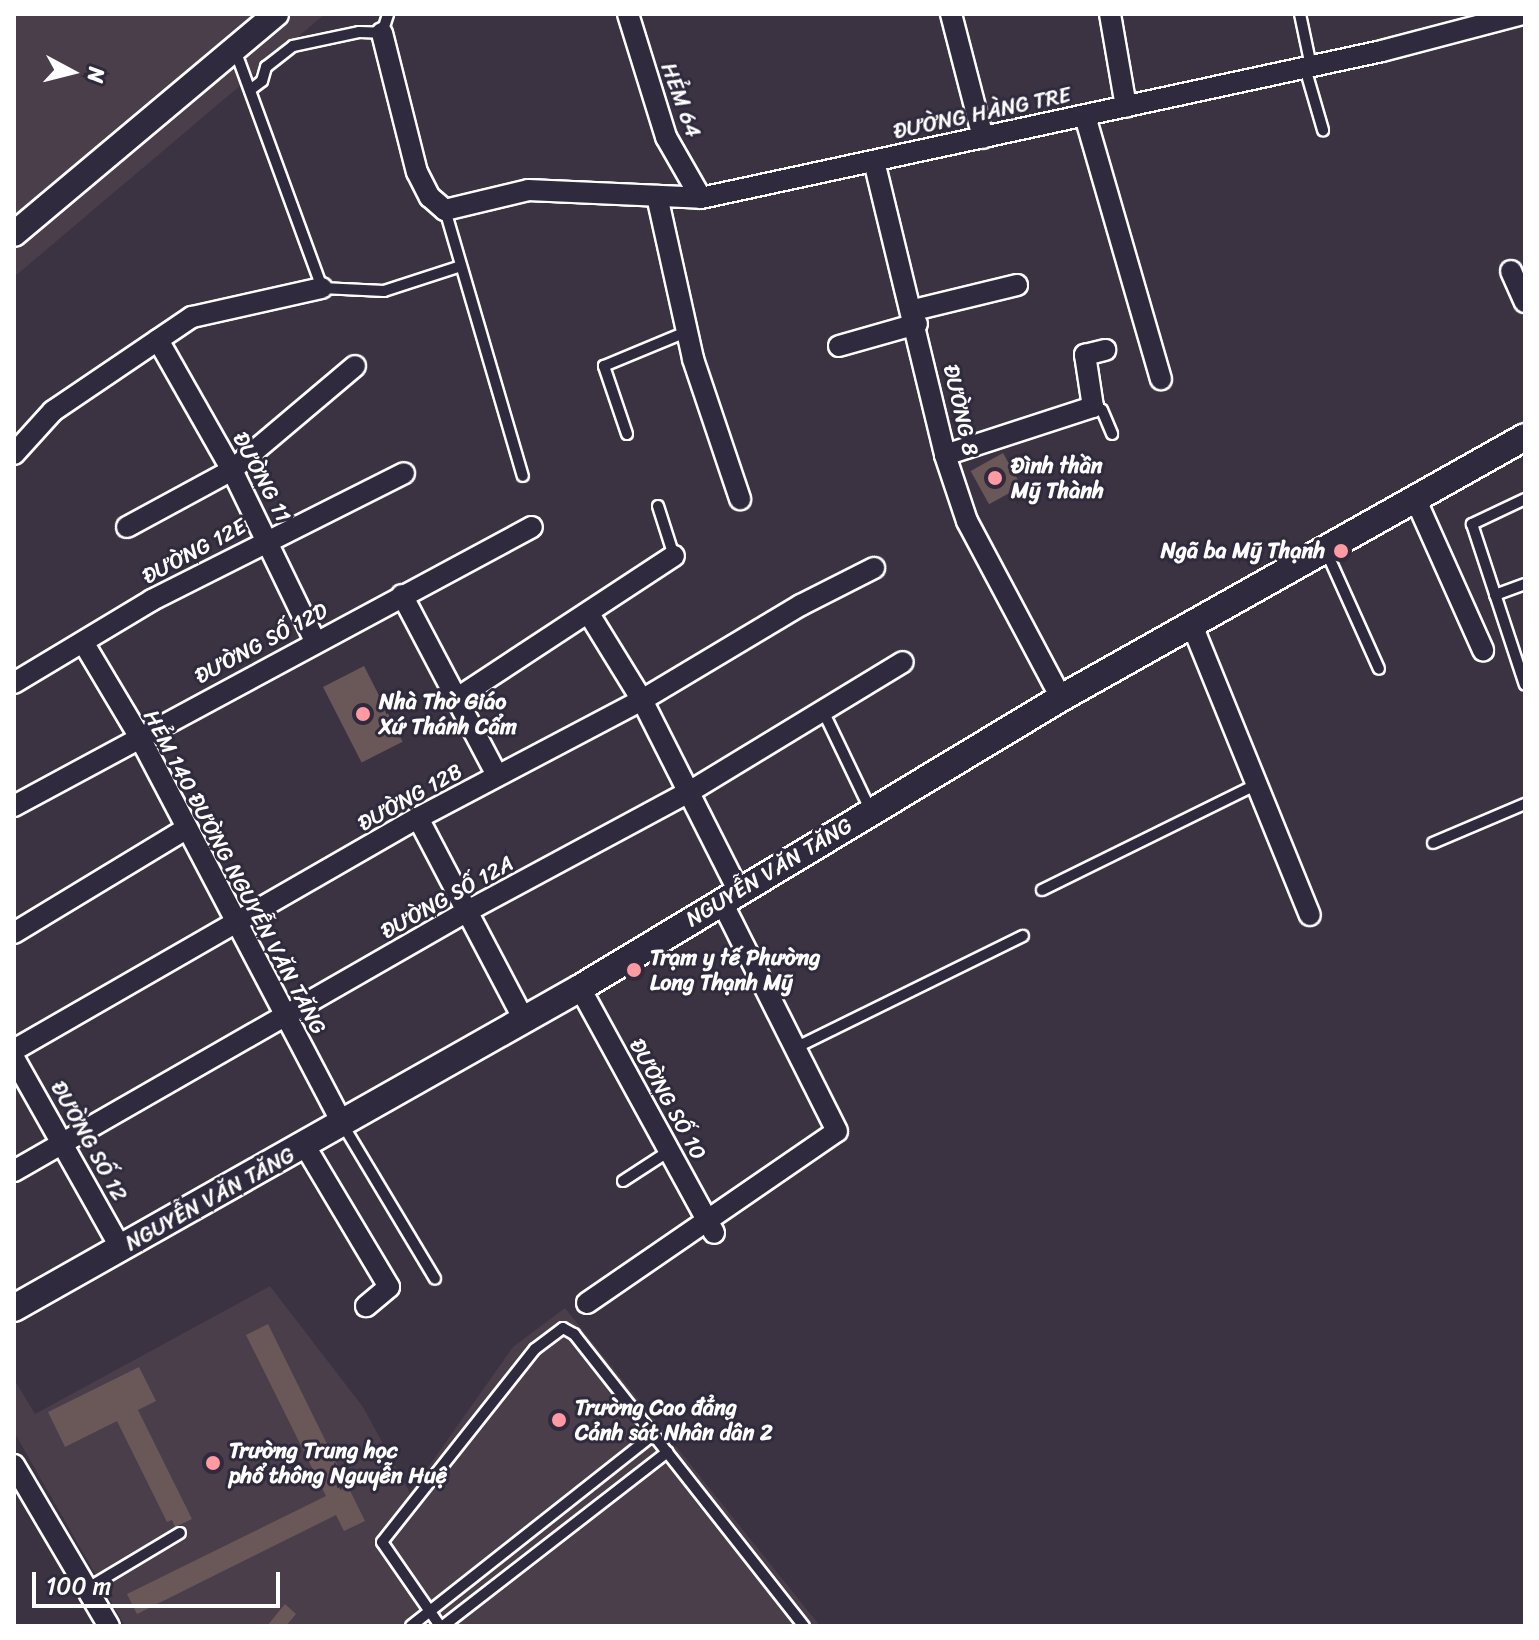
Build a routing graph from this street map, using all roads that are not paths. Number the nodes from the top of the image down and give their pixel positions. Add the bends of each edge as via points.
1 (276, 14) edge
2 (628, 14) edge
3 (951, 14) edge
4 (1110, 14) edge
5 (1300, 14) edge
6 (1523, 14) edge
7 (385, 24) edge
8 (235, 48) junction
9 (1308, 67) junction
10 (250, 90) junction
11 (1126, 107) junction
12 (1085, 116) junction
13 (1323, 130) dead end
14 (983, 138) junction
15 (874, 161) junction
16 (657, 196) junction
17 (701, 198) junction
18 (445, 210) junction
19 (14, 234) edge
20 (461, 266) junction
21 (1511, 271) dead end
22 (1017, 285) dead end
23 (322, 288) junction
24 (1525, 302) edge
25 (915, 317) junction
26 (686, 332) junction
27 (158, 340) junction
28 (839, 346) dead end
29 (1105, 350) dead end
30 (355, 366) dead end
31 (1161, 379) dead end
32 (1093, 407) junction
33 (627, 434) dead end
34 (1112, 434) dead end
35 (1525, 437) edge
36 (15, 449) edge
37 (945, 455) junction
38 (232, 470) junction
39 (404, 473) dead end
40 (523, 476) dead end
41 (1415, 498) junction
42 (740, 499) dead end
43 (1525, 499) edge
44 (658, 506) dead end
45 (127, 527) dead end
46 (532, 527) dead end
47 (267, 539) junction
48 (1325, 549) junction
49 (674, 556) joint
50 (874, 568) dead end
51 (1525, 584) edge
52 (402, 595) junction
53 (1495, 595) junction
54 (589, 614) junction
55 (1192, 625) junction
56 (315, 641) junction
57 (83, 642) junction
58 (1483, 650) dead end
59 (1520, 657) edge
60 (903, 662) dead end
61 (1379, 669) dead end
62 (14, 683) edge
63 (1525, 685) edge
64 (459, 697) junction
65 (1061, 698) junction
66 (642, 700) junction
67 (823, 711) junction
68 (139, 736) junction
69 (497, 775) junction
70 (1257, 784) junction
71 (689, 792) junction
72 (1525, 804) edge
73 (14, 806) edge
74 (871, 811) junction
75 (418, 818) junction
76 (184, 830) junction
77 (1433, 843) dead end
78 (1042, 890) dead end
79 (729, 895) junction
80 (464, 913) junction
81 (1310, 915) dead end
82 (235, 925) junction
83 (14, 933) edge
84 (1023, 936) dead end
85 (580, 988) junction
86 (284, 1018) junction
87 (524, 1020) junction
88 (795, 1048) junction
89 (14, 1050) edge
90 (14, 1058) edge
91 (343, 1125) junction
92 (64, 1142) junction
93 (305, 1146) junction
94 (669, 1151) junction
95 (14, 1171) edge
96 (623, 1181) dead end
97 (710, 1226) junction
98 (121, 1249) junction
99 (435, 1279) dead end
100 (587, 1303) dead end
101 (366, 1306) dead end
102 (14, 1308) edge
103 (653, 1435) junction
104 (667, 1452) junction
105 (14, 1465) edge
106 (180, 1533) dead end
107 (88, 1588) junction
108 (430, 1611) junction
109 (109, 1626) edge
110 (411, 1626) edge
111 (442, 1626) edge
112 (804, 1626) edge

1 - 8 street
2 - 17 street, HẺM 64 via 666,137
3 - 14 street
4 - 11 street
5 - 9 lane
6 - 9 street, ĐƯỜNG HÀNG TRE
7 - 10 lane via 302,42 266,67 262,81
7 - 18 street via 417,172 430,197
8 - 10 lane
8 - 19 street
9 - 11 street, ĐƯỜNG HÀNG TRE
9 - 13 lane
10 - 23 lane
11 - 12 street, ĐƯỜNG HÀNG TRE
12 - 14 street, ĐƯỜNG HÀNG TRE
12 - 31 street
14 - 15 street, ĐƯỜNG HÀNG TRE
15 - 17 street, ĐƯỜNG HÀNG TRE
15 - 25 street, ĐƯỜNG 8
16 - 17 street, ĐƯỜNG HÀNG TRE
16 - 18 street, ĐƯỜNG HÀNG TRE via 528,190
16 - 26 street
18 - 20 lane
20 - 23 lane via 384,291
20 - 40 lane
21 - 24 street
22 - 25 street
23 - 27 street via 192,317
25 - 28 street
25 - 37 street, ĐƯỜNG 8
26 - 33 lane via 604,366
26 - 42 street
27 - 36 street via 53,411
27 - 38 street, ĐƯỜNG 11
29 - 32 street via 1085,355
30 - 38 street
32 - 34 lane via 1102,410
32 - 37 street
35 - 41 main road, NGUYỄN VĂN TĂNG
37 - 65 street, ĐƯỜNG 8 via 967,521
38 - 45 street
38 - 47 street, ĐƯỜNG 11
39 - 47 street, ĐƯỜNG 12E
41 - 48 main road, NGUYỄN VĂN TĂNG
41 - 58 street
43 - 53 lane via 1472,524
44 - 49 lane
46 - 52 street, ĐƯỜNG SỐ 12D
47 - 56 street, ĐƯỜNG 11
47 - 57 street, ĐƯỜNG 12E
48 - 55 main road, NGUYỄN VĂN TĂNG
48 - 61 lane
49 - 54 street
50 - 66 street, ĐƯỜNG 12B
51 - 53 lane
52 - 56 street, ĐƯỜNG SỐ 12D
52 - 64 street
53 - 59 lane
54 - 64 street
54 - 66 street
55 - 65 main road, NGUYỄN VĂN TĂNG
55 - 70 street
56 - 68 street, ĐƯỜNG SỐ 12D
57 - 62 street, ĐƯỜNG 12E
57 - 68 street, HẺM 140 ĐƯỜNG NGUYỄN VĂN TĂNG
59 - 63 lane
60 - 67 street, ĐƯỜNG SỐ 12A
64 - 69 street
65 - 74 main road, NGUYỄN VĂN TĂNG
66 - 69 street, ĐƯỜNG 12B
66 - 71 street
67 - 71 street, ĐƯỜNG SỐ 12A
67 - 74 lane
68 - 73 street, ĐƯỜNG SỐ 12D
68 - 76 street, HẺM 140 ĐƯỜNG NGUYỄN VĂN TĂNG
69 - 75 street, ĐƯỜNG 12B
70 - 78 lane
70 - 81 street
71 - 79 street
71 - 80 street, ĐƯỜNG SỐ 12A
72 - 77 lane
74 - 79 main road, NGUYỄN VĂN TĂNG
75 - 80 street
75 - 82 street, ĐƯỜNG 12B
76 - 82 street, HẺM 140 ĐƯỜNG NGUYỄN VĂN TĂNG
76 - 83 street
79 - 85 main road, NGUYỄN VĂN TĂNG
79 - 88 street
80 - 86 street, ĐƯỜNG SỐ 12A
80 - 87 street
82 - 86 street, HẺM 140 ĐƯỜNG NGUYỄN VĂN TĂNG
82 - 89 street, ĐƯỜNG 12B
84 - 88 lane
85 - 87 main road, NGUYỄN VĂN TĂNG
85 - 94 street, ĐƯỜNG SỐ 10
86 - 91 street, HẺM 140 ĐƯỜNG NGUYỄN VĂN TĂNG
86 - 92 street, ĐƯỜNG SỐ 12A
87 - 91 main road, NGUYỄN VĂN TĂNG
88 - 97 street via 837,1131
90 - 92 street, ĐƯỜNG SỐ 12
91 - 93 main road, NGUYỄN VĂN TĂNG
91 - 99 lane
92 - 95 street, ĐƯỜNG SỐ 12A
92 - 98 street, ĐƯỜNG SỐ 12
93 - 98 main road, NGUYỄN VĂN TĂNG
93 - 101 street via 389,1287
94 - 96 lane
94 - 97 street, ĐƯỜNG SỐ 10
97 - 100 street
98 - 102 main road, NGUYỄN VĂN TĂNG
103 - 104 lane
103 - 108 lane
103 - 108 lane via 574,1334 563,1328 535,1349 382,1542
104 - 111 lane
104 - 112 lane
105 - 107 street
106 - 107 lane
107 - 109 street
108 - 110 lane
108 - 111 lane

